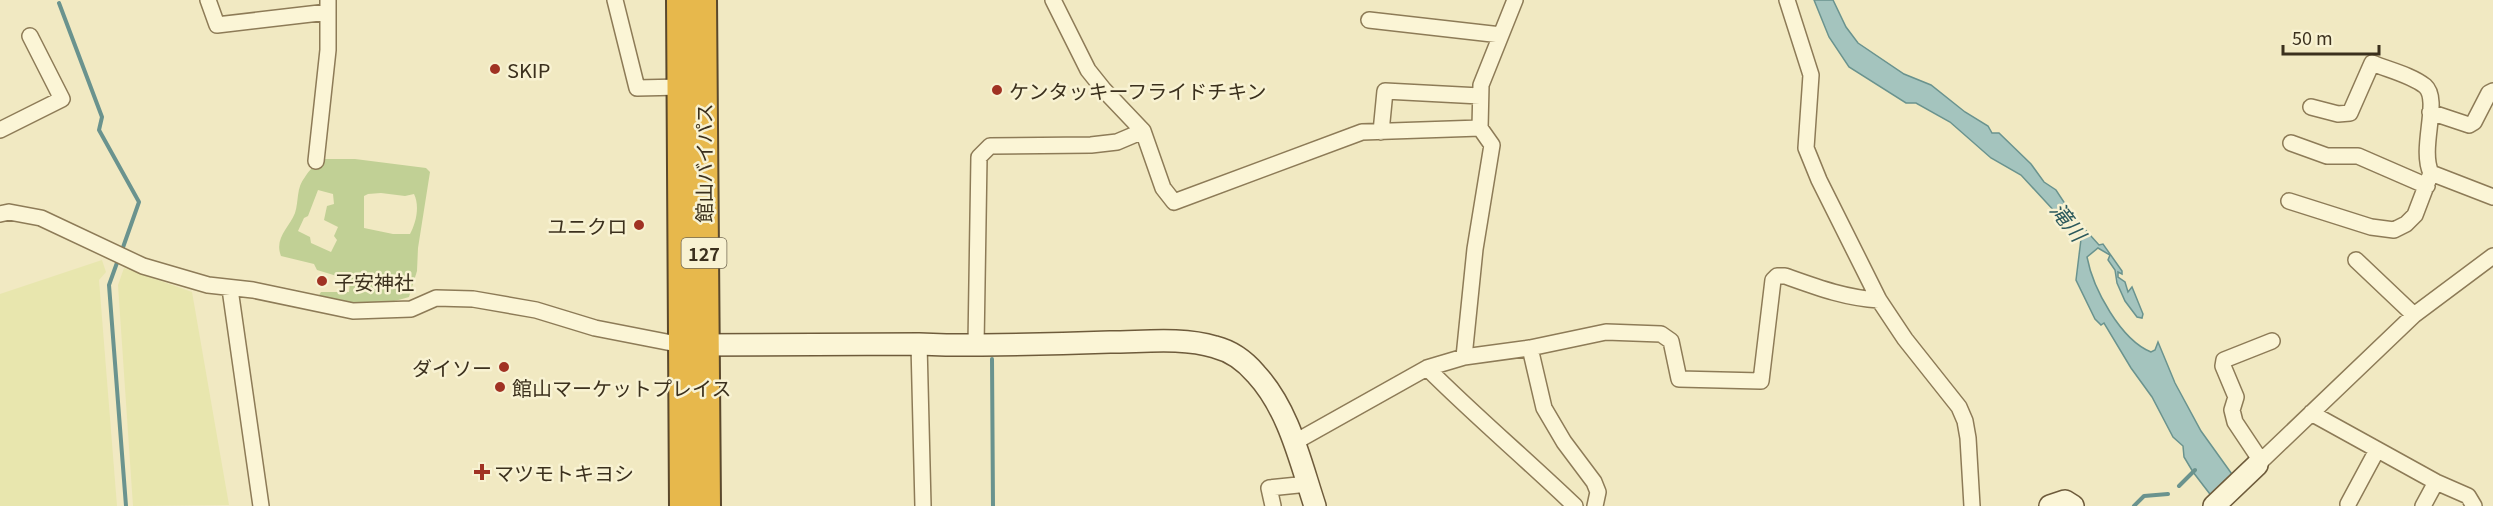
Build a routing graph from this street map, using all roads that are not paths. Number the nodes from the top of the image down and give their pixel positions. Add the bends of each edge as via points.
1 (207, 0) edge
2 (615, 0) edge
3 (681, 0) edge
4 (702, 0) edge
5 (1053, 0) edge
6 (1515, 0) edge
7 (1787, 0) edge
8 (328, 6) edge
9 (1369, 20) dead end
10 (1501, 35) junction
11 (30, 36) dead end
12 (681, 87) junction
13 (2493, 91) edge
14 (1480, 96) junction
15 (2311, 106) dead end
16 (2430, 112) junction
17 (1480, 128) junction
18 (0, 130) edge
19 (1143, 131) junction
20 (1381, 132) junction
21 (2291, 143) dead end
22 (316, 161) dead end
23 (2429, 179) junction
24 (2493, 197) edge
25 (2289, 201) dead end
26 (0, 214) edge
27 (2493, 256) edge
28 (2356, 260) dead end
29 (230, 289) junction
30 (1879, 300) junction
31 (2414, 315) junction
32 (2272, 341) dead end
33 (919, 344) junction
34 (694, 345) junction
35 (976, 345) junction
36 (1530, 348) junction
37 (1464, 357) junction
38 (1428, 368) junction
39 (2311, 413) junction
40 (1295, 442) junction
41 (2377, 450) junction
42 (2259, 463) junction
43 (2436, 482) junction
44 (1308, 484) junction
45 (2348, 504) dead end
46 (261, 506) edge
47 (684, 506) edge
48 (706, 506) edge
49 (923, 506) edge
50 (1273, 506) edge
51 (1315, 506) edge
52 (1575, 506) edge
53 (1595, 506) edge
54 (1972, 506) edge
55 (2050, 506) edge
56 (2073, 506) edge
57 (2214, 506) edge
58 (2423, 506) edge
59 (2474, 506) edge

1 - 8 street via 217,25
2 - 12 street via 636,88
3 - 12 highway, 館山バイパス / 127
4 - 34 highway, 館山バイパス / 127
5 - 19 street via 1088,70
6 - 10 street
7 - 30 street via 1810,75 1806,148
8 - 22 street via 328,50
9 - 10 street
10 - 14 street
11 - 18 street via 62,99
12 - 34 highway, 館山バイパス / 127
13 - 16 street via 2469,125
14 - 17 street
14 - 20 street via 1385,91
15 - 16 street via 2349,113 2372,63 2427,88 2432,99
16 - 23 street via 2426,149
17 - 20 street
17 - 37 street via 1492,145 1474,249
19 - 20 street via 1163,188 1174,202 1362,132
19 - 35 street via 1117,142 1091,145 990,146 979,157
21 - 23 street via 2327,156 2358,156
23 - 24 street
23 - 25 street via 2415,215 2394,230 2371,227
26 - 29 street via 41,218 165,273
27 - 31 street
28 - 31 street
29 - 34 street via 253,290 353,312 411,309 436,298 473,299 536,310 595,328
29 - 46 street
30 - 36 street via 1832,293 1777,276 1773,279 1761,381 1679,379 1671,341 1661,334 1606,332
30 - 54 street via 1959,407 1968,438
31 - 39 street
32 - 42 street via 2224,360 2223,366 2236,397 2232,410 2235,422
33 - 34 street
33 - 35 street
33 - 49 street
34 - 47 highway, 館山バイパス / 127
34 - 48 highway, 館山バイパス / 127
35 - 40 street via 1161,342 1212,346 1231,353 1256,373 1279,406
36 - 37 street
36 - 53 street via 1544,408 1594,482 1598,492
37 - 38 street
38 - 40 street
38 - 52 street via 1472,414
39 - 41 street
39 - 42 street
40 - 44 street
41 - 43 street
41 - 45 street
42 - 57 street
43 - 58 street
43 - 59 street via 2468,496
44 - 50 street via 1269,489
44 - 51 street
55 - 56 street via 2065,501

